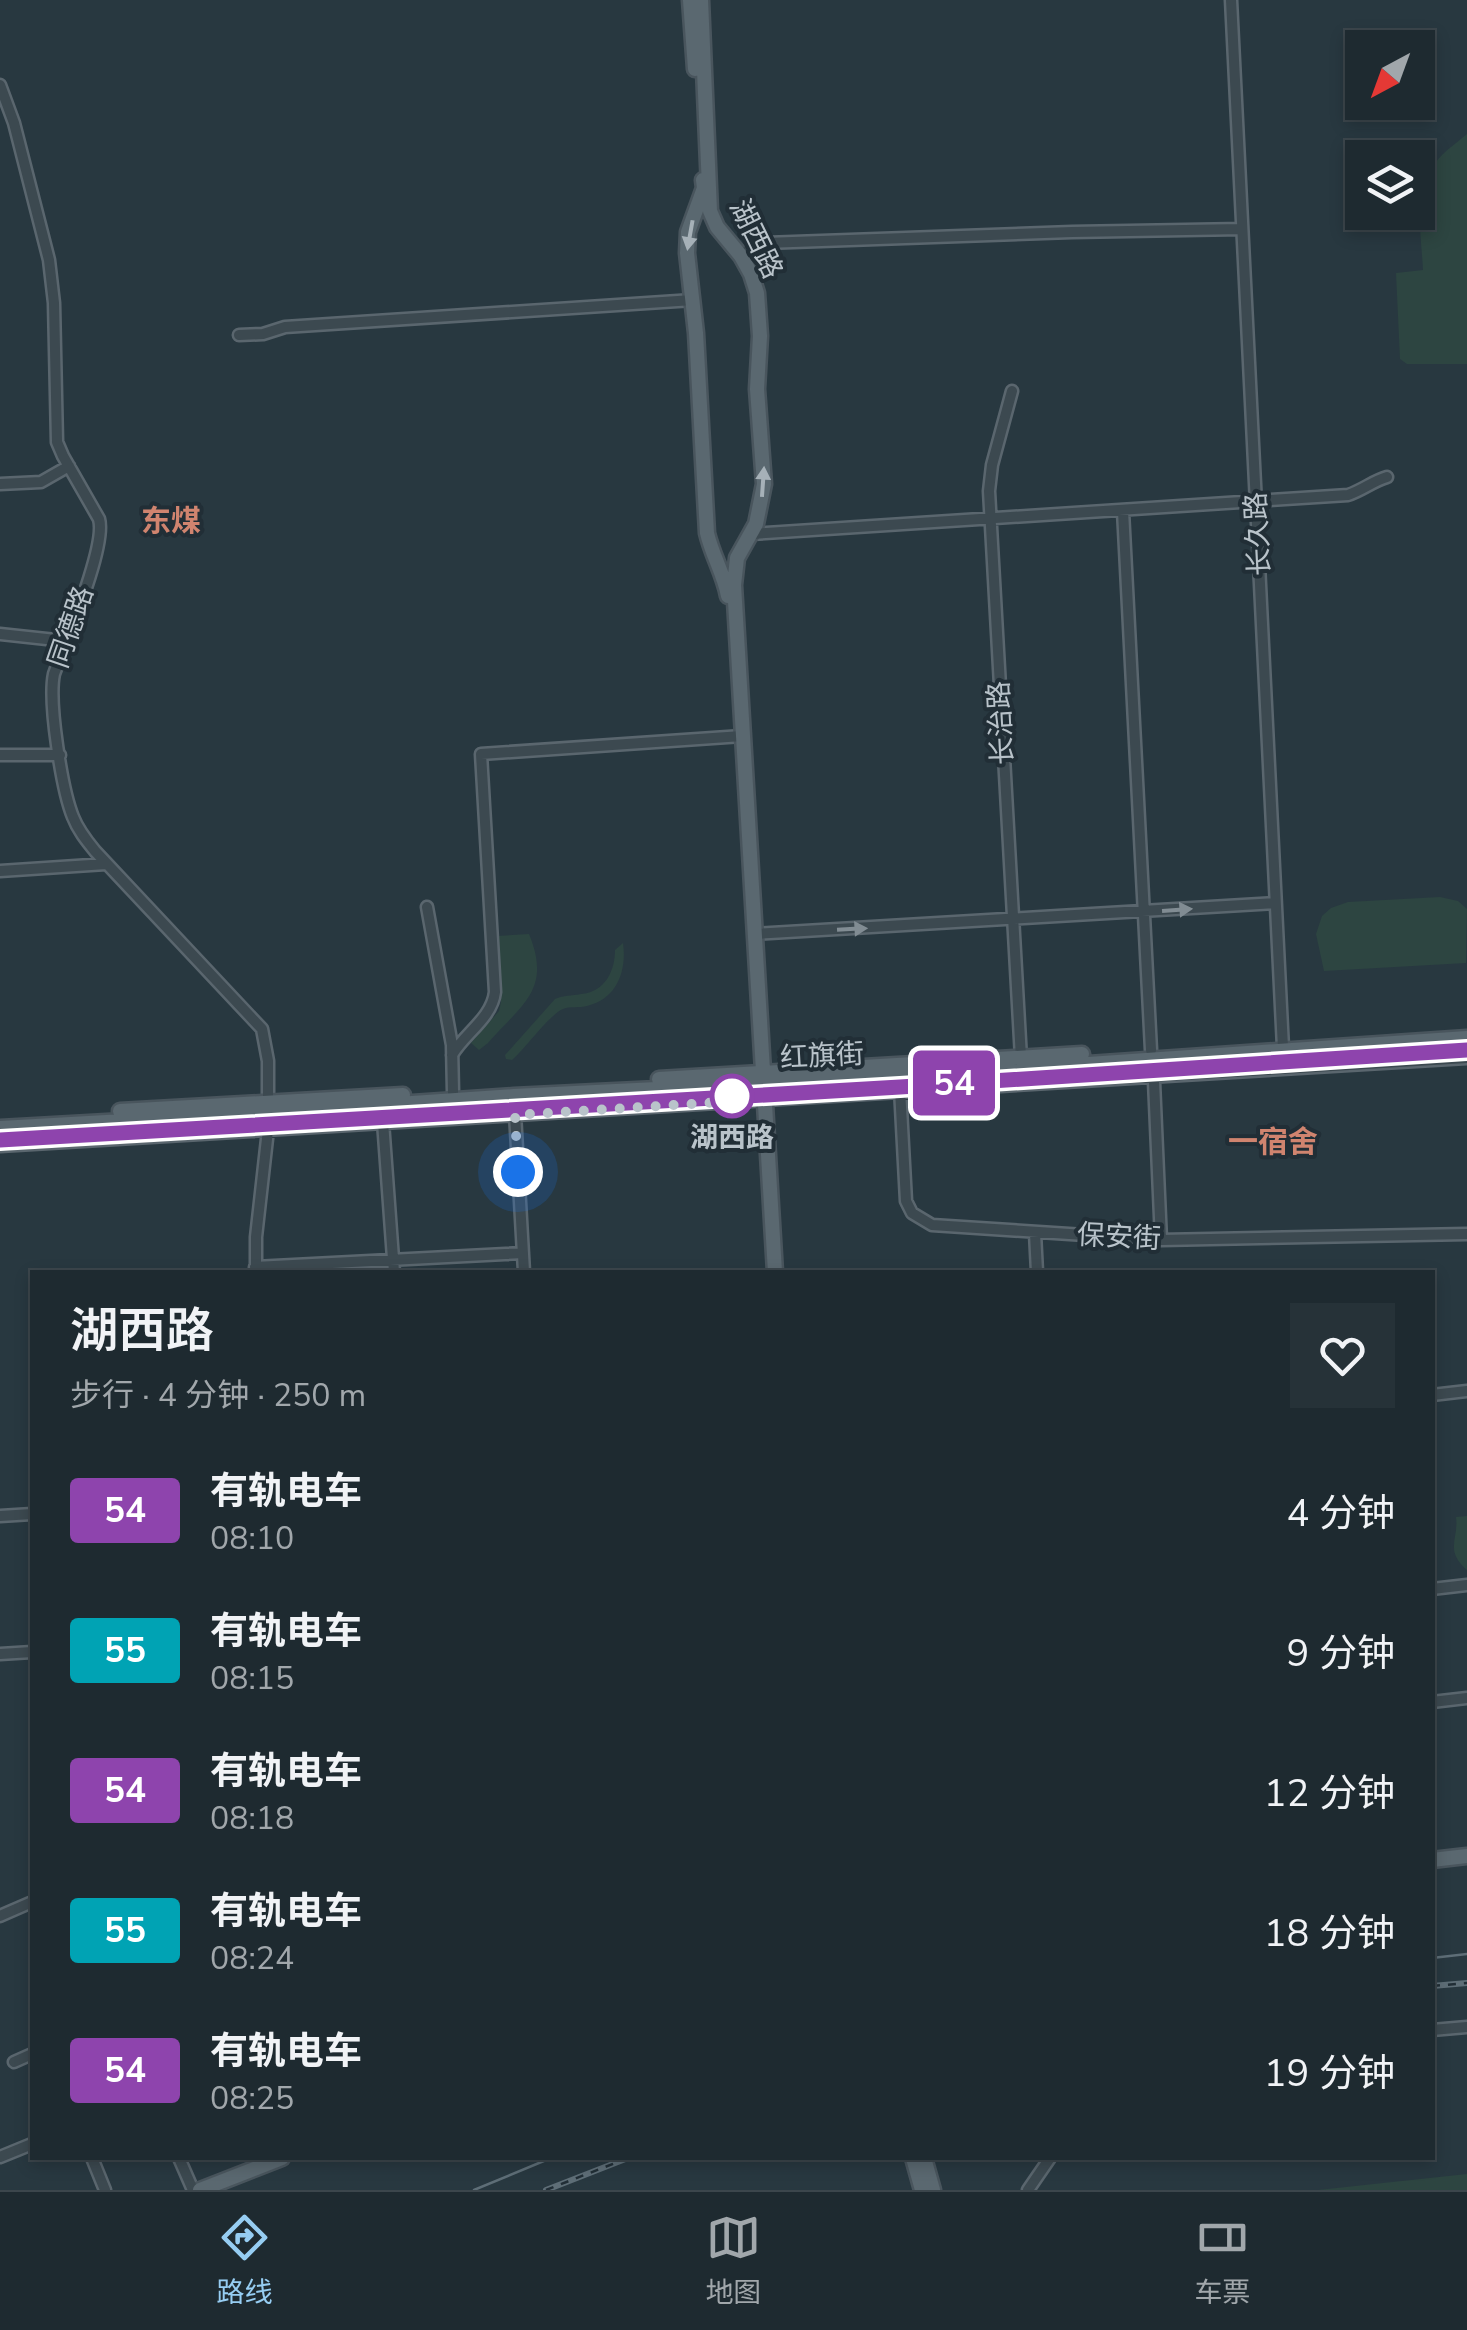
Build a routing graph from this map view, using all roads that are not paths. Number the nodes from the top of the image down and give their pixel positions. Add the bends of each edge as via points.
1 (690, 0) edge
2 (701, 0) edge
3 (1231, 0) edge
4 (0, 86) edge
5 (1242, 229) junction
6 (741, 256) junction
7 (693, 300) junction
8 (239, 336) dead end
9 (1012, 391) dead end
10 (68, 466) junction
11 (1388, 477) dead end
12 (0, 484) edge
13 (1256, 500) junction
14 (1123, 510) junction
15 (990, 519) junction
16 (750, 534) junction
17 (0, 634) edge
18 (65, 641) junction
19 (739, 736) junction
20 (0, 755) edge
21 (60, 755) junction
22 (106, 864) junction
23 (0, 871) edge
24 (1275, 903) junction
25 (427, 908) dead end
26 (1143, 912) junction
27 (1013, 920) junction
28 (755, 934) junction
29 (1467, 1029) edge
30 (1467, 1038) edge
31 (1284, 1045) junction
32 (1152, 1054) junction
33 (452, 1056) junction
34 (1021, 1058) junction
35 (1467, 1058) edge
36 (1284, 1068) junction
37 (1154, 1076) junction
38 (899, 1084) junction
39 (761, 1085) junction
40 (453, 1092) junction
41 (514, 1096) junction
42 (267, 1108) junction
43 (515, 1115) junction
44 (0, 1118) edge
45 (384, 1122) junction
46 (0, 1128) edge
47 (268, 1130) junction
48 (0, 1146) edge
49 (1035, 1232) junction
50 (1467, 1234) edge
51 (1161, 1240) junction
52 (523, 1252) junction
53 (393, 1266) edge
54 (255, 1270) edge
55 (524, 1270) edge
56 (772, 1270) edge
57 (1037, 1270) edge
58 (1467, 1391) edge
59 (1435, 1394) edge
60 (30, 1514) edge
61 (0, 1516) edge
62 (1467, 1585) edge
63 (1435, 1589) edge
64 (30, 1652) edge
65 (0, 1654) edge
66 (1467, 1698) edge
67 (1435, 1702) edge
68 (1467, 1856) edge
69 (1435, 1860) edge
70 (30, 1903) edge
71 (0, 1916) edge
72 (1467, 2026) edge
73 (1435, 2030) edge
74 (30, 2055) edge
75 (14, 2062) dead end
76 (30, 2145) edge
77 (0, 2156) edge
78 (93, 2160) edge
79 (180, 2160) edge
80 (277, 2160) edge
81 (914, 2160) edge
82 (925, 2160) edge
83 (1049, 2160) edge
84 (106, 2190) edge
85 (196, 2190) edge
86 (922, 2190) edge
87 (933, 2190) edge
88 (1028, 2190) edge

1 -> 7 main road, 湖西路 via 704,188 688,232
2 - 6 main road, 湖西路 via 710,211
3 - 5 street, 长久路
4 - 10 street, 同德路 via 50,260 57,442
5 - 6 street via 765,243
5 - 13 street, 长久路
16 -> 6 main road, 湖西路 via 764,484 760,336 756,293
7 - 8 street via 285,327
7 - 19 main road, 湖西路 via 707,534 728,593
9 - 15 street, 长治路 via 992,465
10 - 12 street via 41,482
10 - 18 street, 同德路 via 102,529
11 - 13 street via 1348,495
13 - 14 street
13 - 24 street, 长久路
14 - 15 street
14 - 26 street
15 - 16 street
15 - 27 street, 长治路
16 - 19 main road, 湖西路 via 737,558 734,584
17 - 18 street
18 - 21 street, 同德路 via 51,687
19 - 28 main road, 湖西路
19 - 33 street via 481,754 494,1002
19 - 39 main road, 湖西路
20 - 21 street
21 - 22 street, 同德路 via 74,822
22 - 23 street
22 - 42 street, 同德路 via 262,1029
26 -> 24 street
24 - 31 street, 长久路
25 - 33 street
26 - 27 street
26 - 32 street
28 -> 27 street
27 - 34 street, 长治路
28 - 39 main road, 湖西路
29 - 31 main road, 红旗街
30 - 31 main road, 红旗街
31 - 32 main road, 红旗街
31 - 36 street, 长久路
32 - 34 main road, 红旗街
32 - 37 street
32 - 38 main road, 红旗街
33 - 40 street
34 - 39 main road, 红旗街
35 - 36 street
36 - 37 street
37 - 38 street
37 - 51 street
38 - 39 main road, 红旗街
38 - 49 street, 保安街 via 912,1212 932,1225
39 - 40 main road, 红旗街
39 - 41 main road, 红旗街
39 - 43 street
39 - 56 main road, 湖西路
40 - 42 main road, 红旗街
41 - 42 main road, 红旗街
41 - 43 street
42 - 44 main road, 红旗街
42 - 46 main road, 红旗街
42 - 47 street, 同德路
43 - 45 street
43 - 52 street
45 - 47 street
45 - 53 street
47 - 48 street
47 - 54 street, 同德路
49 - 51 street, 保安街
49 - 57 street
50 - 51 street, 保安街
52 - 53 street
52 - 55 street
53 - 54 street
58 - 59 street
60 - 61 street
62 - 63 street
64 - 65 street
66 - 67 street
68 - 69 main road
70 - 71 street
72 - 73 street
74 - 75 street
76 - 77 street
78 - 84 street
79 - 85 street
80 - 85 main road
81 - 86 main road
82 - 87 main road
83 - 88 street

